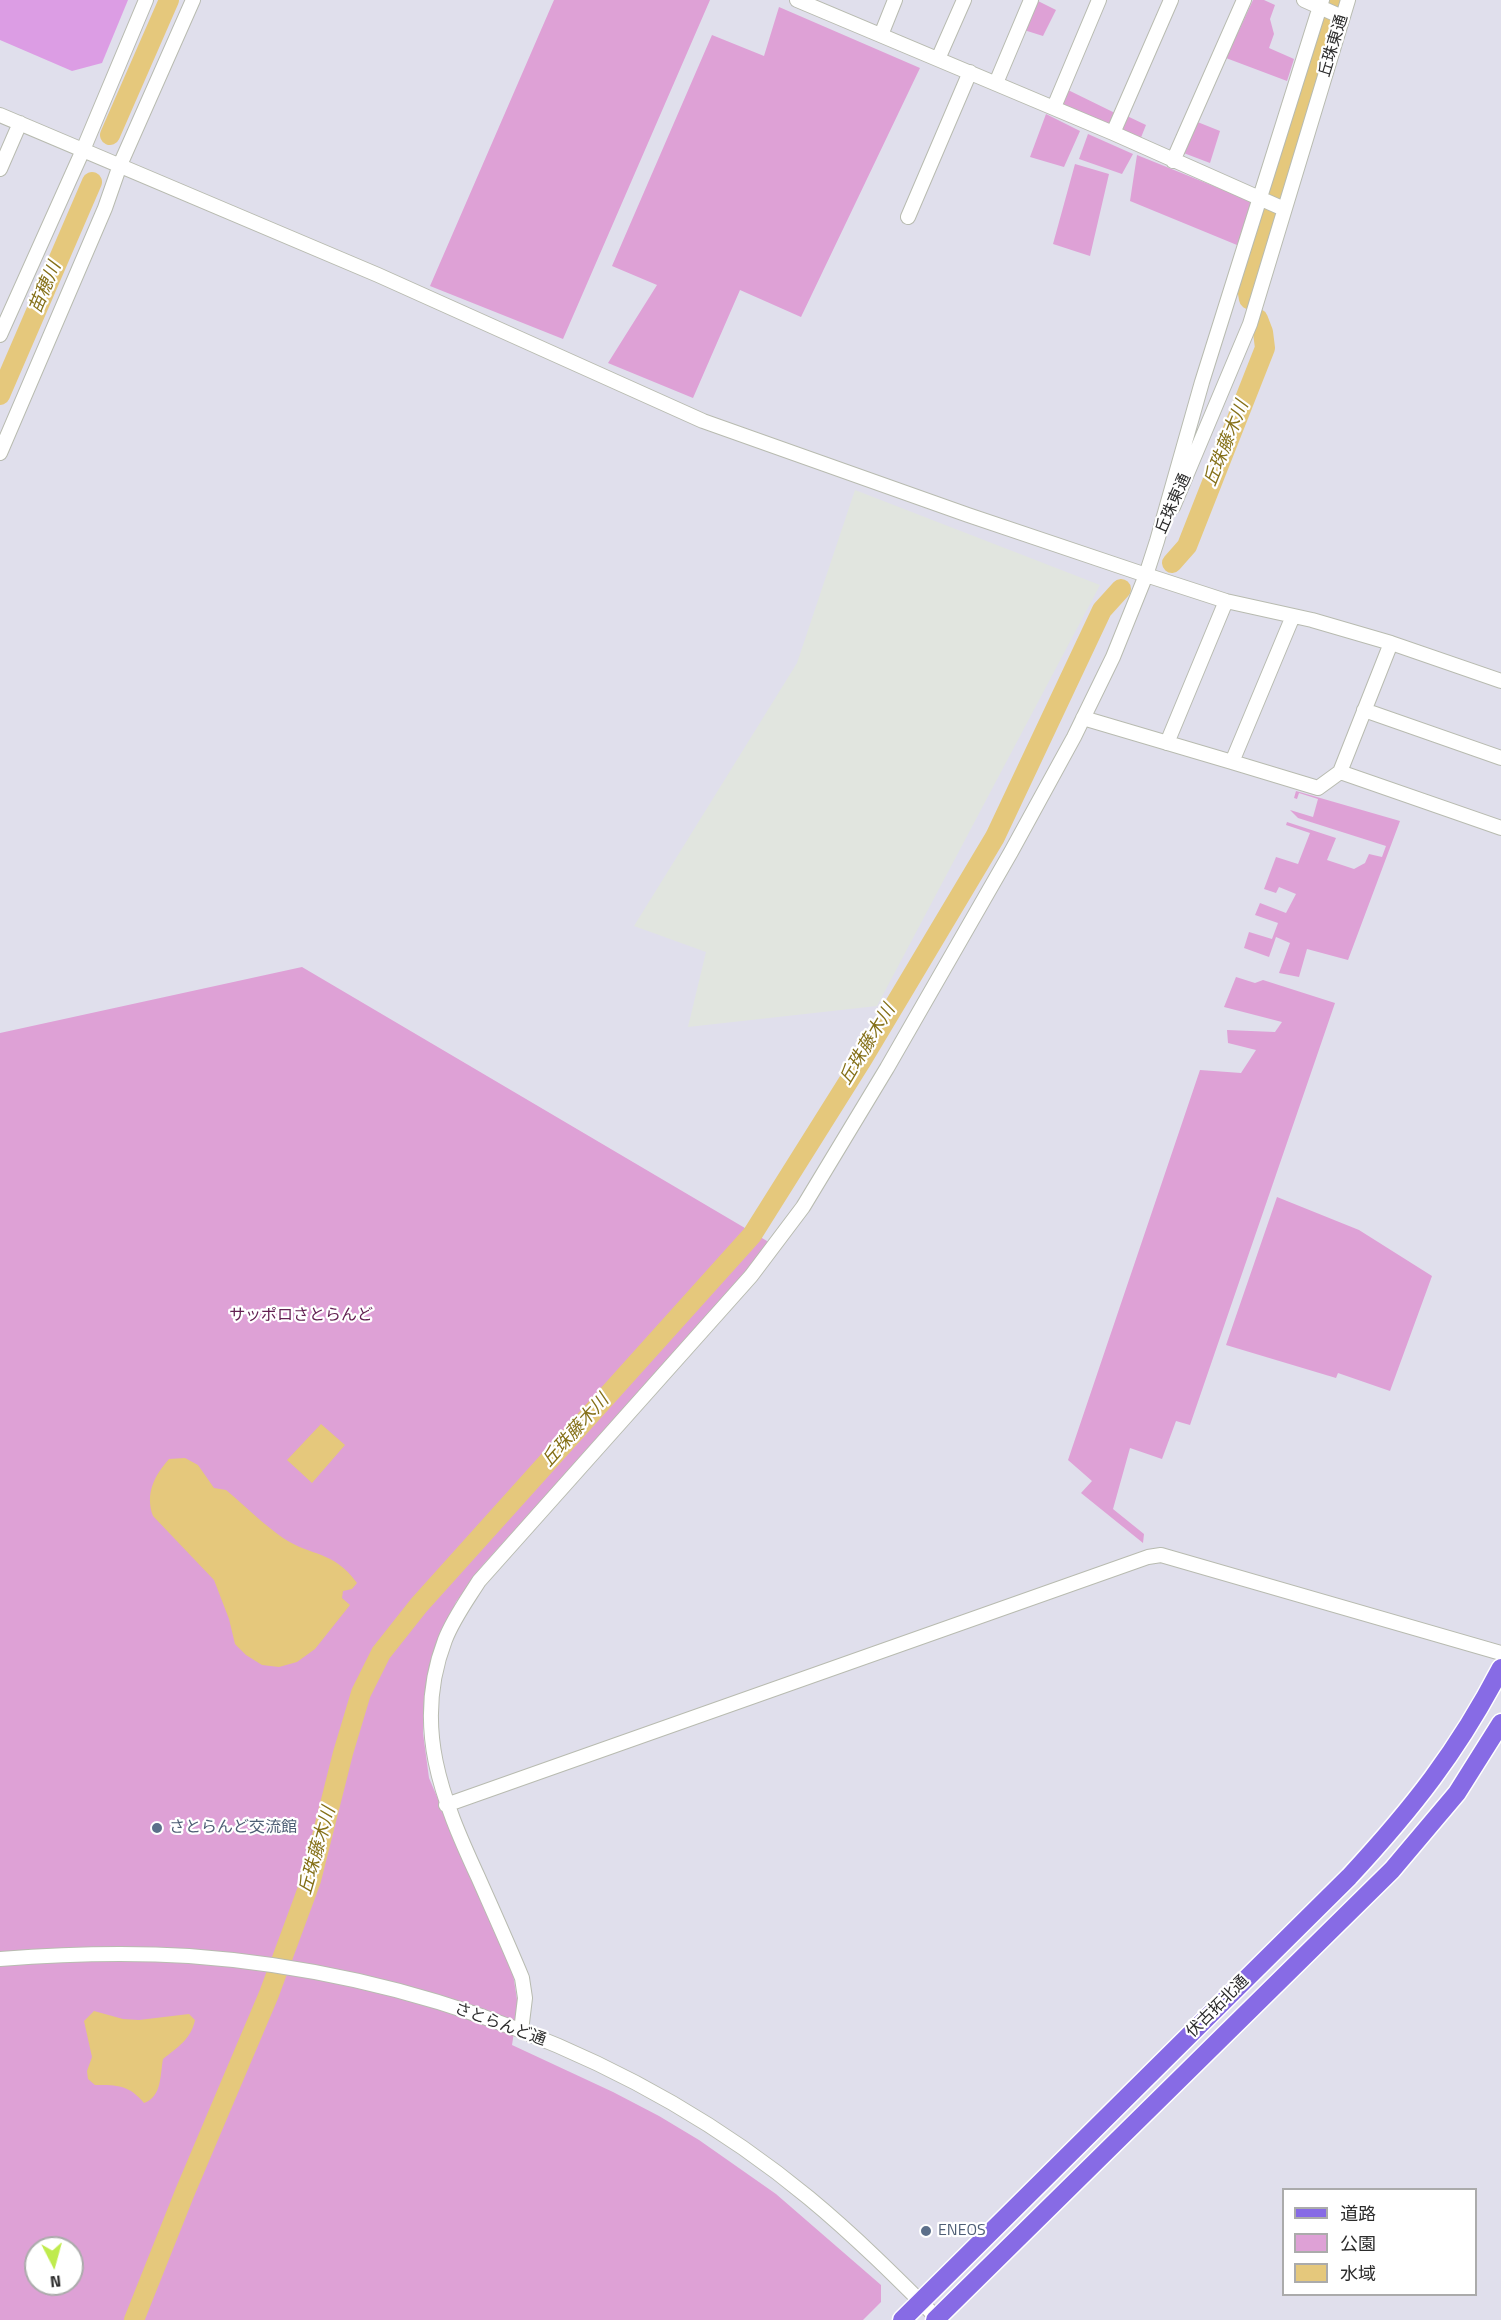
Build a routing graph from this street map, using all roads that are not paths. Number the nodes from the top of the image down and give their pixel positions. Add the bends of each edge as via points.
1 (146, 0) edge
2 (193, 0) edge
3 (797, 0) edge
4 (895, 0) edge
5 (964, 0) edge
6 (1031, 0) edge
7 (1099, 0) edge
8 (1172, 0) edge
9 (1244, 0) edge
10 (1304, 0) edge
11 (1348, 0) edge
12 (1321, 3) edge
13 (820, 5) edge
14 (1342, 16) junction
15 (881, 35) junction
16 (938, 58) junction
17 (970, 72) junction
18 (996, 83) junction
19 (1054, 107) junction
20 (0, 115) edge
21 (20, 123) junction
22 (1113, 133) junction
23 (83, 150) junction
24 (1173, 161) junction
25 (120, 165) junction
26 (0, 169) edge
27 (1258, 199) junction
28 (1284, 209) junction
29 (908, 217) dead end
30 (0, 335) edge
31 (0, 453) edge
32 (1157, 541) junction
33 (1146, 575) junction
34 (1226, 601) junction
35 (1293, 616) junction
36 (1391, 643) junction
37 (1501, 681) edge
38 (1365, 710) junction
39 (1083, 718) junction
40 (1167, 742) junction
41 (1501, 758) edge
42 (1232, 762) junction
43 (1340, 772) junction
44 (1501, 828) edge
45 (1501, 1653) edge
46 (1501, 1668) edge
47 (1501, 1723) edge
48 (447, 1805) junction
49 (0, 1959) edge
50 (521, 2031) junction
51 (921, 2302) junction
52 (937, 2319) edge
53 (902, 2320) edge

1 - 23 street
2 - 25 street
3 - 13 street
4 - 15 street
5 - 16 street
6 - 18 street
7 - 19 street
8 - 22 street
9 - 24 street
10 - 12 street
11 - 14 street, 丘珠東通
12 - 14 street
12 - 27 street, 丘珠東通
13 - 15 street
14 - 28 street, 丘珠東通
15 - 16 street
16 - 17 street
17 - 18 street
17 - 29 street
18 - 19 street
19 - 22 street
20 - 21 street
21 - 23 street
21 - 26 street
22 - 24 street
23 - 25 street
23 - 30 street
24 - 27 street
25 - 31 street
25 - 33 street via 378,275 703,421
27 - 28 street
27 - 32 street, 丘珠東通
28 - 32 street, 丘珠東通 via 1250,324
32 - 33 street
33 - 34 street
33 - 39 street
34 - 35 street
34 - 40 street
35 - 36 street
35 - 42 street
36 - 37 street
36 - 38 street
38 - 41 street
38 - 43 street
39 - 40 street
39 - 48 street via 887,1068 786,1231 751,1276 479,1581 453,1622 437,1664 430,1700 436,1773
40 - 42 street
42 - 43 street via 1318,788
43 - 44 street
45 - 48 street via 1161,1555
46 - 51 main road, 伏古拓北通 via 1451,1755 1394,1828
47 - 52 main road, 伏古拓北通 via 1457,1793 1392,1870
48 - 50 street via 522,1978 525,1998
49 - 50 street, さとらんど通 via 112,1953 263,1964 352,1980 434,2001
50 - 51 street, さとらんど通 via 574,2052 694,2116 808,2197
51 - 52 street, さとらんど通
51 - 53 main road, 伏古拓北通

